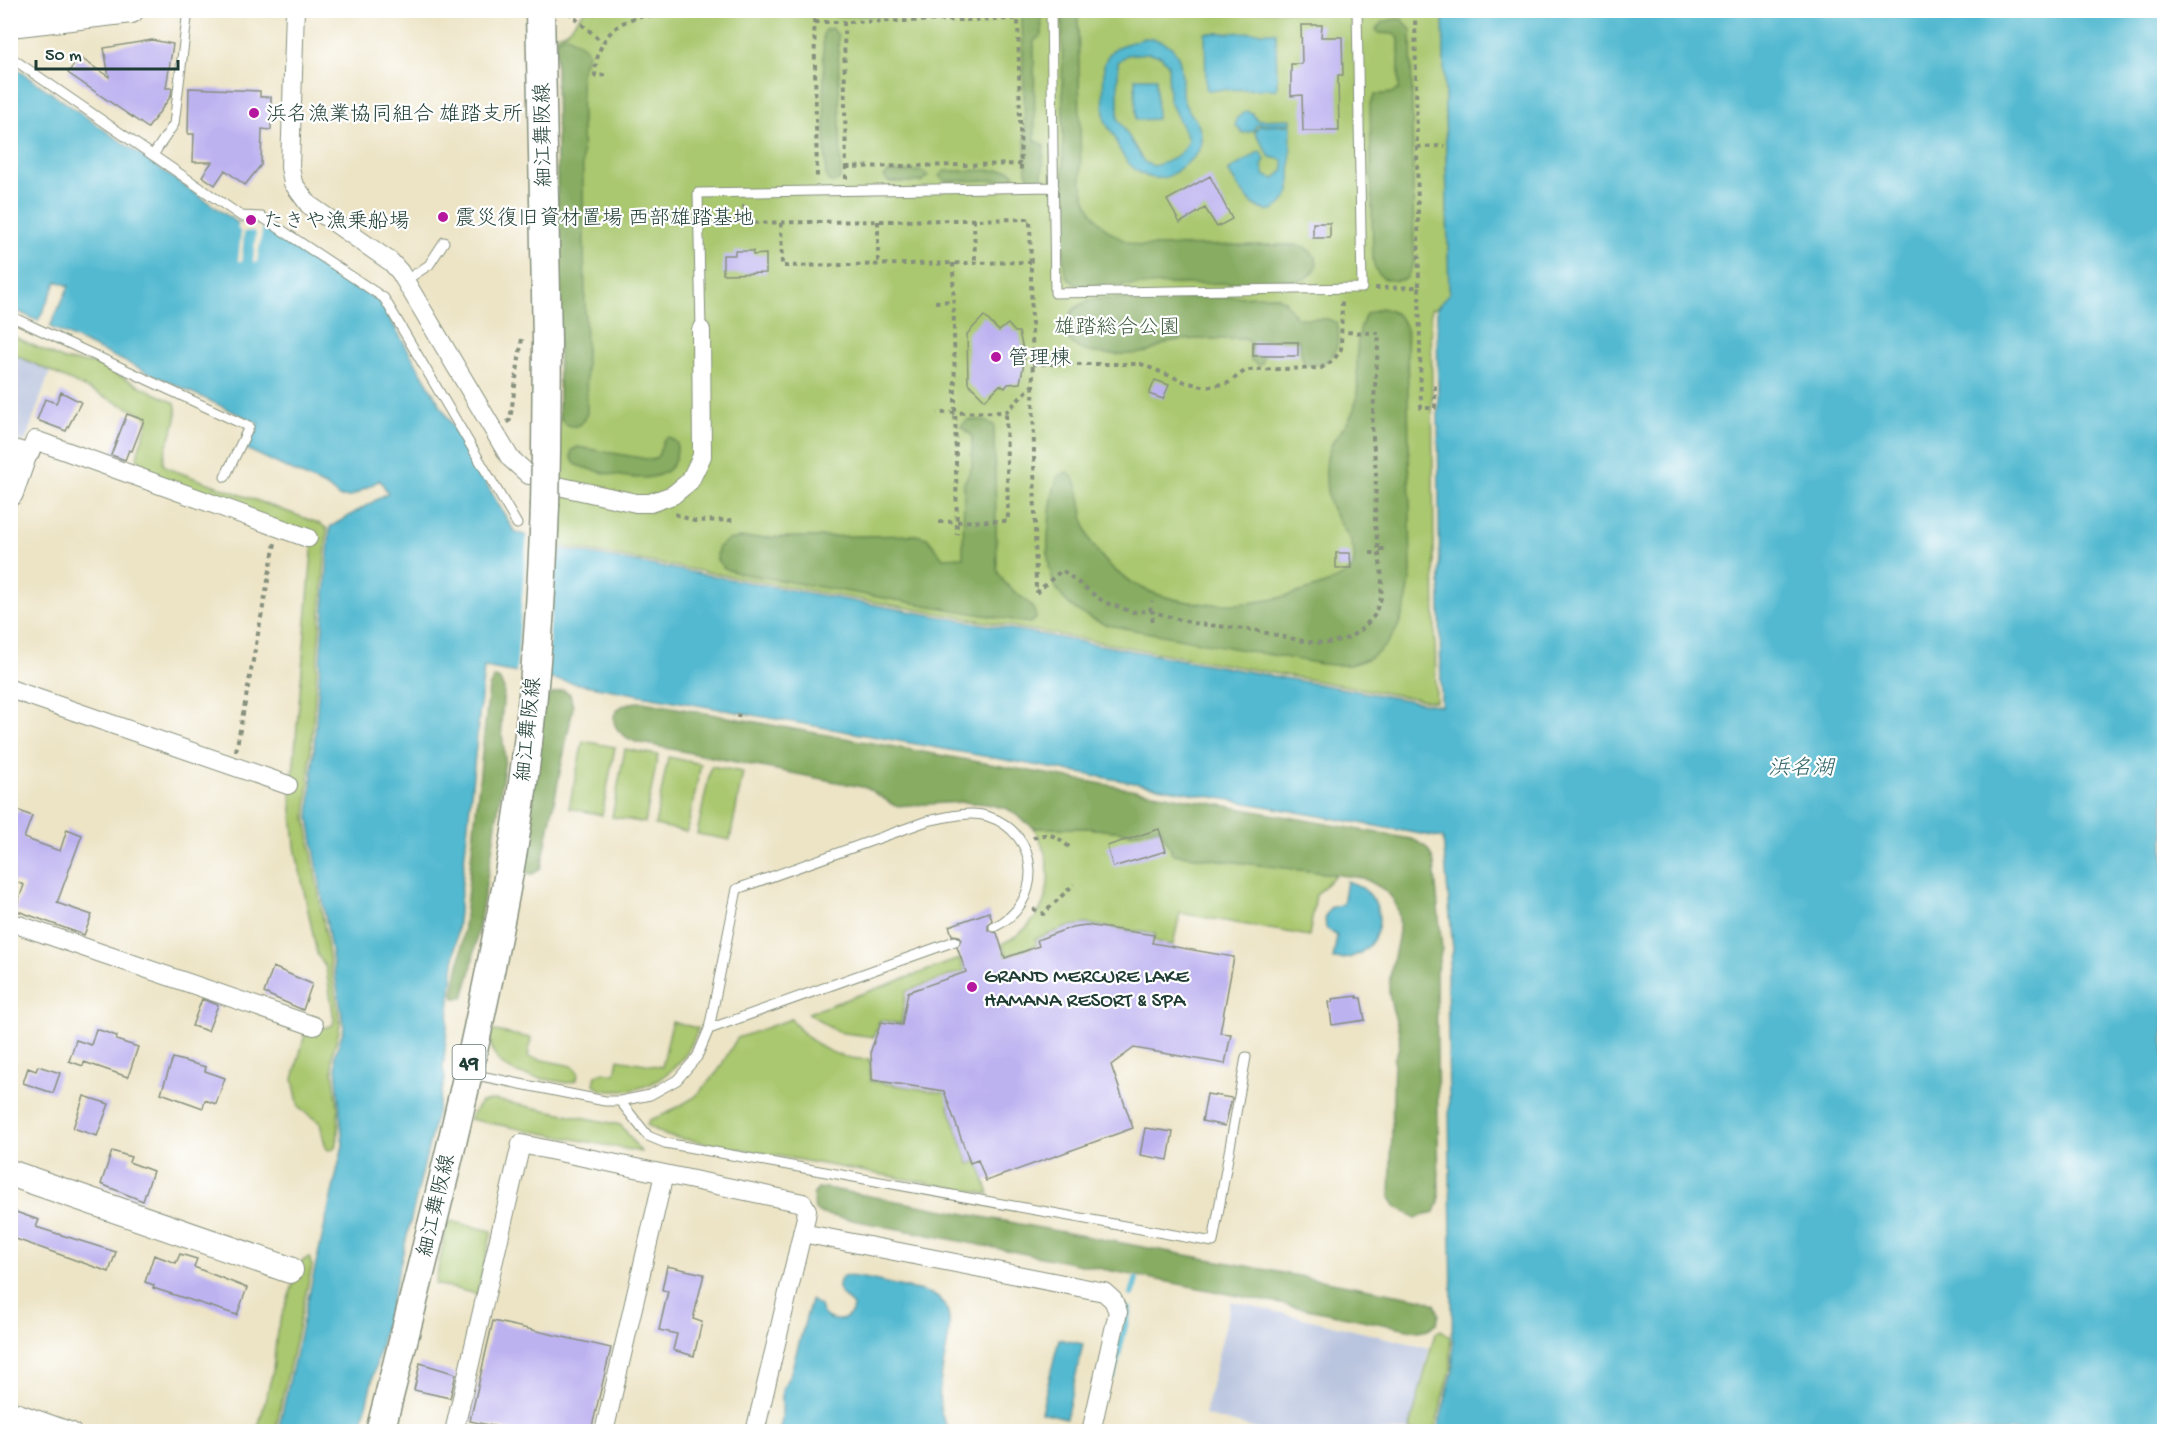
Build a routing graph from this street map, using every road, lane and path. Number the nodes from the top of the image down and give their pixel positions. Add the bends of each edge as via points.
1 (131, 10) edge
2 (188, 10) edge
3 (295, 10) edge
4 (540, 10) edge
5 (1051, 10) edge
6 (1357, 10) edge
7 (1415, 10) edge
8 (568, 12) edge
9 (814, 12) edge
10 (89, 13) edge
11 (815, 22) junction
12 (844, 22) junction
13 (10, 24) edge
14 (602, 42) junction
15 (10, 57) edge
16 (605, 75) dead end
17 (1417, 147) junction
18 (1445, 147) dead end
19 (153, 154) junction
20 (1021, 164) junction
21 (846, 167) junction
22 (1021, 187) junction
23 (1054, 187) junction
24 (818, 190) junction
25 (847, 190) junction
26 (744, 192) junction
27 (974, 219) junction
28 (878, 221) junction
29 (781, 223) junction
30 (444, 242) dead end
31 (1031, 262) junction
32 (953, 263) junction
33 (975, 263) junction
34 (878, 264) junction
35 (406, 280) junction
36 (1419, 287) junction
37 (1342, 288) junction
38 (1362, 288) junction
39 (935, 302) dead end
40 (954, 302) junction
41 (10, 316) edge
42 (524, 328) dead end
43 (700, 330) joint
44 (1342, 332) junction
45 (1032, 364) junction
46 (1435, 382) dead end
47 (1033, 385) junction
48 (1006, 412) junction
49 (937, 413) dead end
50 (955, 413) junction
51 (505, 423) dead end
52 (17, 454) edge
53 (529, 475) dead end
54 (225, 477) dead end
55 (10, 493) edge
56 (662, 500) junction
57 (549, 508) junction
58 (734, 520) dead end
59 (957, 521) junction
60 (939, 522) dead end
61 (517, 524) dead end
62 (278, 527) junction
63 (957, 535) dead end
64 (308, 538) dead end
65 (1389, 549) dead end
66 (1380, 551) junction
67 (1370, 553) dead end
68 (1152, 601) dead end
69 (1152, 611) junction
70 (1152, 621) dead end
71 (10, 689) edge
72 (739, 711) dead end
73 (738, 718) dead end
74 (236, 757) dead end
75 (288, 785) dead end
76 (1033, 839) dead end
77 (1069, 847) dead end
78 (1074, 884) dead end
79 (1033, 909) dead end
80 (10, 922) edge
81 (994, 927) dead end
82 (955, 941) dead end
83 (314, 1026) dead end
84 (709, 1029) junction
85 (1246, 1057) dead end
86 (466, 1073) junction
87 (620, 1101) junction
88 (10, 1173) edge
89 (664, 1174) junction
90 (802, 1233) junction
91 (290, 1270) dead end
92 (10, 1410) edge
93 (72, 1431) edge
94 (380, 1431) edge
95 (454, 1431) edge
96 (604, 1431) edge
97 (755, 1431) edge
98 (1091, 1431) edge

1 - 10 street
2 - 19 lane via 174,124
3 - 35 street via 290,167 293,183 309,205 391,262
4 - 57 main road, 細江舞阪線 / 49, bridge
5 - 23 lane
6 - 38 lane
7 - 17 path
8 - 14 path
9 - 11 path
9 - 14 path via 640,16 621,23
10 - 13 street
11 - 12 path
11 - 24 path
12 - 20 path via 1018,19
12 - 21 path
14 - 16 path via 595,76
15 - 19 lane
17 - 18 path
17 - 36 path
19 - 61 lane via 241,216 262,217 384,298
20 - 21 path
20 - 22 path
21 - 25 path
22 - 23 lane
22 - 25 lane
23 - 37 lane via 1055,293
24 - 25 lane
24 - 26 lane
26 - 29 path via 745,223
26 - 43 lane via 698,193
27 - 28 path
27 - 31 path via 1030,219
27 - 33 path
28 - 29 path
28 - 34 path
29 - 34 path via 782,266
30 - 35 lane via 429,265
31 - 33 path
31 - 45 path
32 - 33 path
32 - 34 path
32 - 40 path
35 - 53 street via 510,458
36 - 38 path
36 - 46 path via 1421,408 1436,408
37 - 38 lane
37 - 44 path
39 - 40 path
40 - 50 path
41 - 54 lane via 249,427
42 - 51 path via 510,420
43 - 56 street via 702,456 690,481
44 - 45 path via 1338,356 1321,368 1246,370 1218,386 1195,385 1141,364
44 - 66 path via 1379,333 1372,426 1375,524
45 - 47 path
47 - 48 path
47 - 69 path via 1036,593 1062,570 1104,602 1133,612
48 - 50 path
48 - 59 path via 1008,520
49 - 50 path
50 - 59 path
52 - 55 street
52 - 62 street via 30,453 35,440
56 - 57 street
56 - 58 path via 683,518
57 - 86 main road, 細江舞阪線 / 49 via 513,848 490,974
59 - 60 path
59 - 63 path
62 - 64 street
62 - 74 path
65 - 66 path
66 - 67 path
66 - 69 path via 1381,598 1374,616 1348,638 1328,643 1307,642 1254,630 1192,623
68 - 69 path
69 - 70 path
71 - 75 street
72 - 73 path
76 - 77 path via 1050,834
78 - 79 path via 1043,914
80 - 83 street
81 - 84 lane via 1015,914 1023,903 1030,866 1018,837 998,820 985,816 958,815 927,821 737,889
82 - 84 lane
84 - 87 lane via 697,1057 677,1080 650,1095
85 - 87 lane via 1213,1242 665,1143 648,1136
86 - 87 lane
86 - 94 main road, 細江舞阪線 / 49
88 - 91 street
89 - 90 street via 796,1200 807,1210
89 - 95 street via 521,1144
89 - 96 street
90 - 97 street
90 - 98 street via 1104,1292 1118,1312
92 - 93 street

